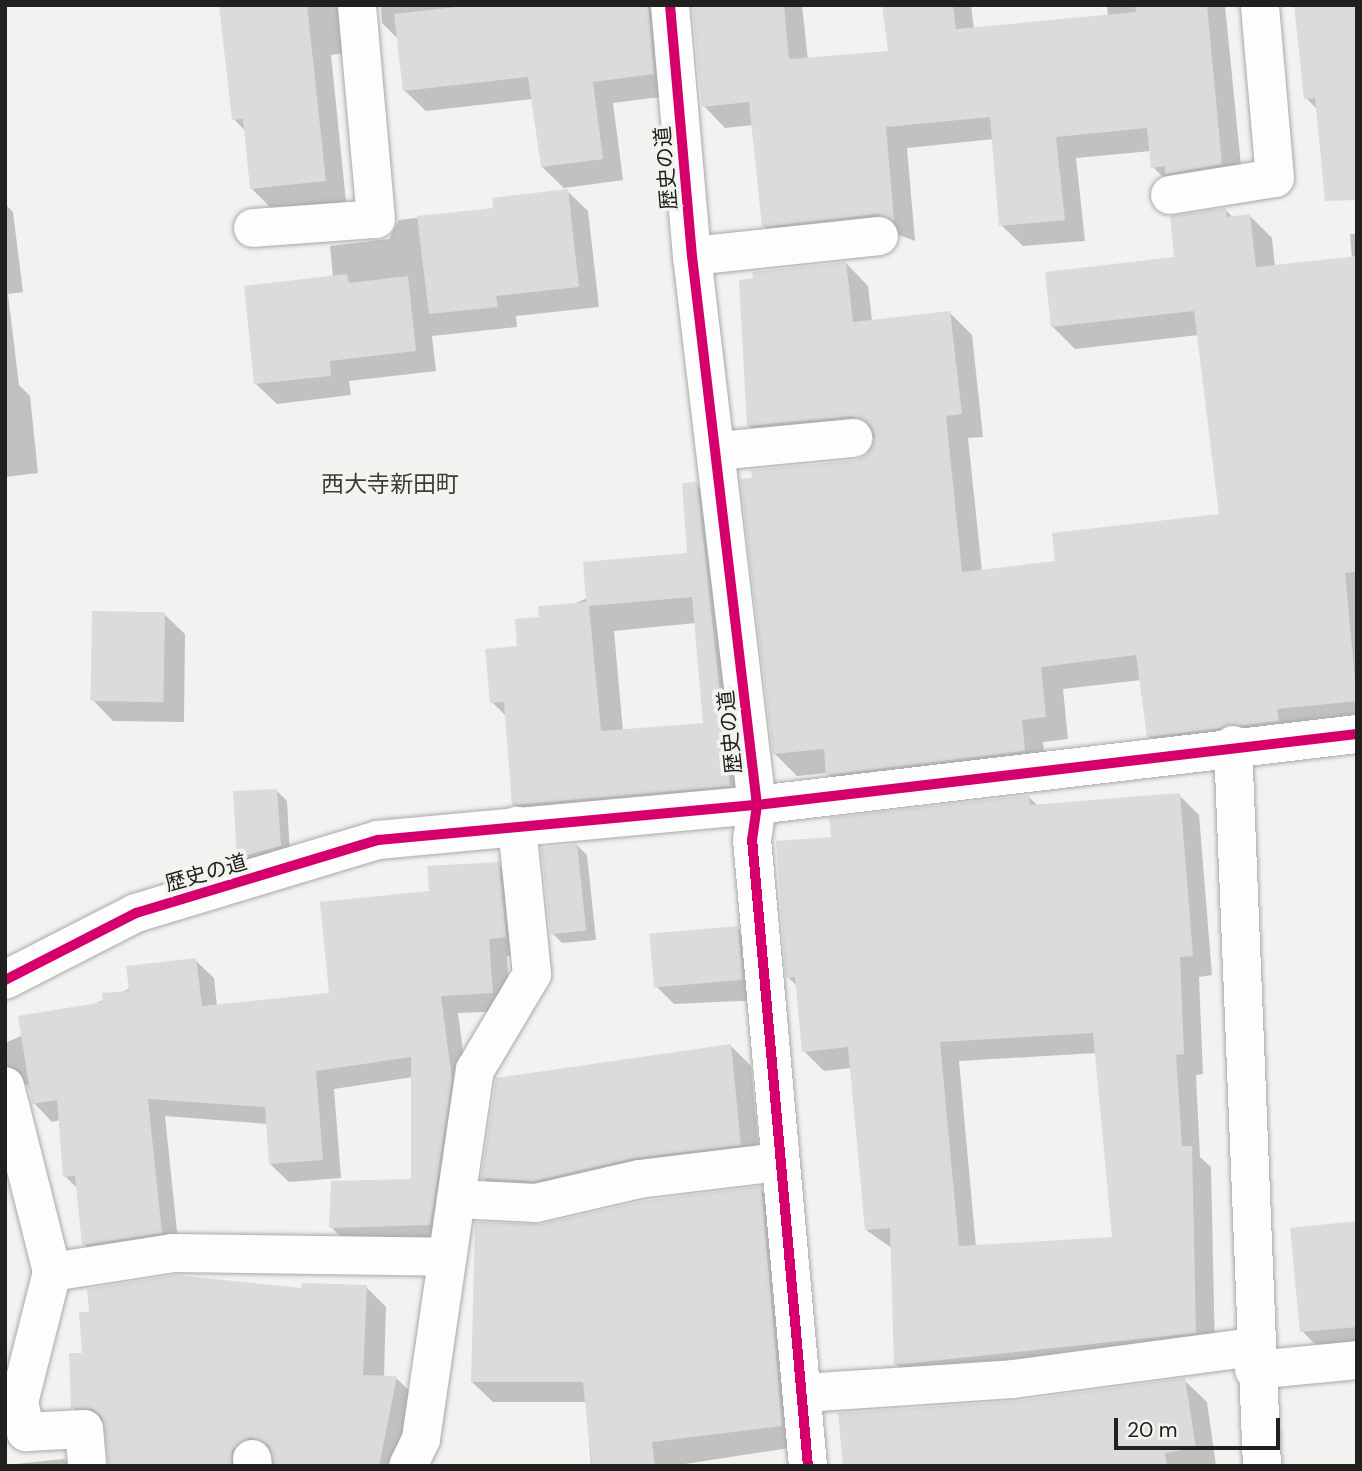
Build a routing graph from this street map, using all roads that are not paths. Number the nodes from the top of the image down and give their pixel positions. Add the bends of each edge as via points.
1 (357, 5) edge
2 (670, 5) edge
3 (1260, 5) edge
4 (1170, 195) dead end
5 (253, 228) dead end
6 (879, 236) dead end
7 (692, 257) junction
8 (853, 438) dead end
9 (717, 451) junction
10 (1357, 734) edge
11 (1233, 745) junction
12 (757, 805) junction
13 (517, 826) junction
14 (5, 980) edge
15 (5, 1086) edge
16 (780, 1162) junction
17 (456, 1199) junction
18 (447, 1257) junction
19 (52, 1272) junction
20 (1254, 1358) junction
21 (1357, 1360) edge
22 (804, 1393) junction
23 (87, 1466) edge
24 (408, 1466) edge
25 (808, 1466) edge
26 (1262, 1466) edge

1 - 5 street via 376,219
2 - 7 street, 歴史の道
3 - 4 street via 1275,177
6 - 7 street
7 - 9 street, 歴史の道
8 - 9 street
9 - 12 street, 歴史の道
10 - 11 street
11 - 12 street
11 - 20 street
12 - 13 street, 歴史の道
12 - 16 street via 752,839
13 - 14 street, 歴史の道 via 378,840 136,913
13 - 17 street via 532,974 475,1070
15 - 19 street
16 - 17 street via 639,1179 536,1203
16 - 22 street
17 - 18 street
18 - 19 street via 173,1252
18 - 24 street via 421,1440
19 - 23 street via 19,1402 26,1432 84,1429
20 - 21 street
20 - 22 street
20 - 26 street
22 - 25 street

